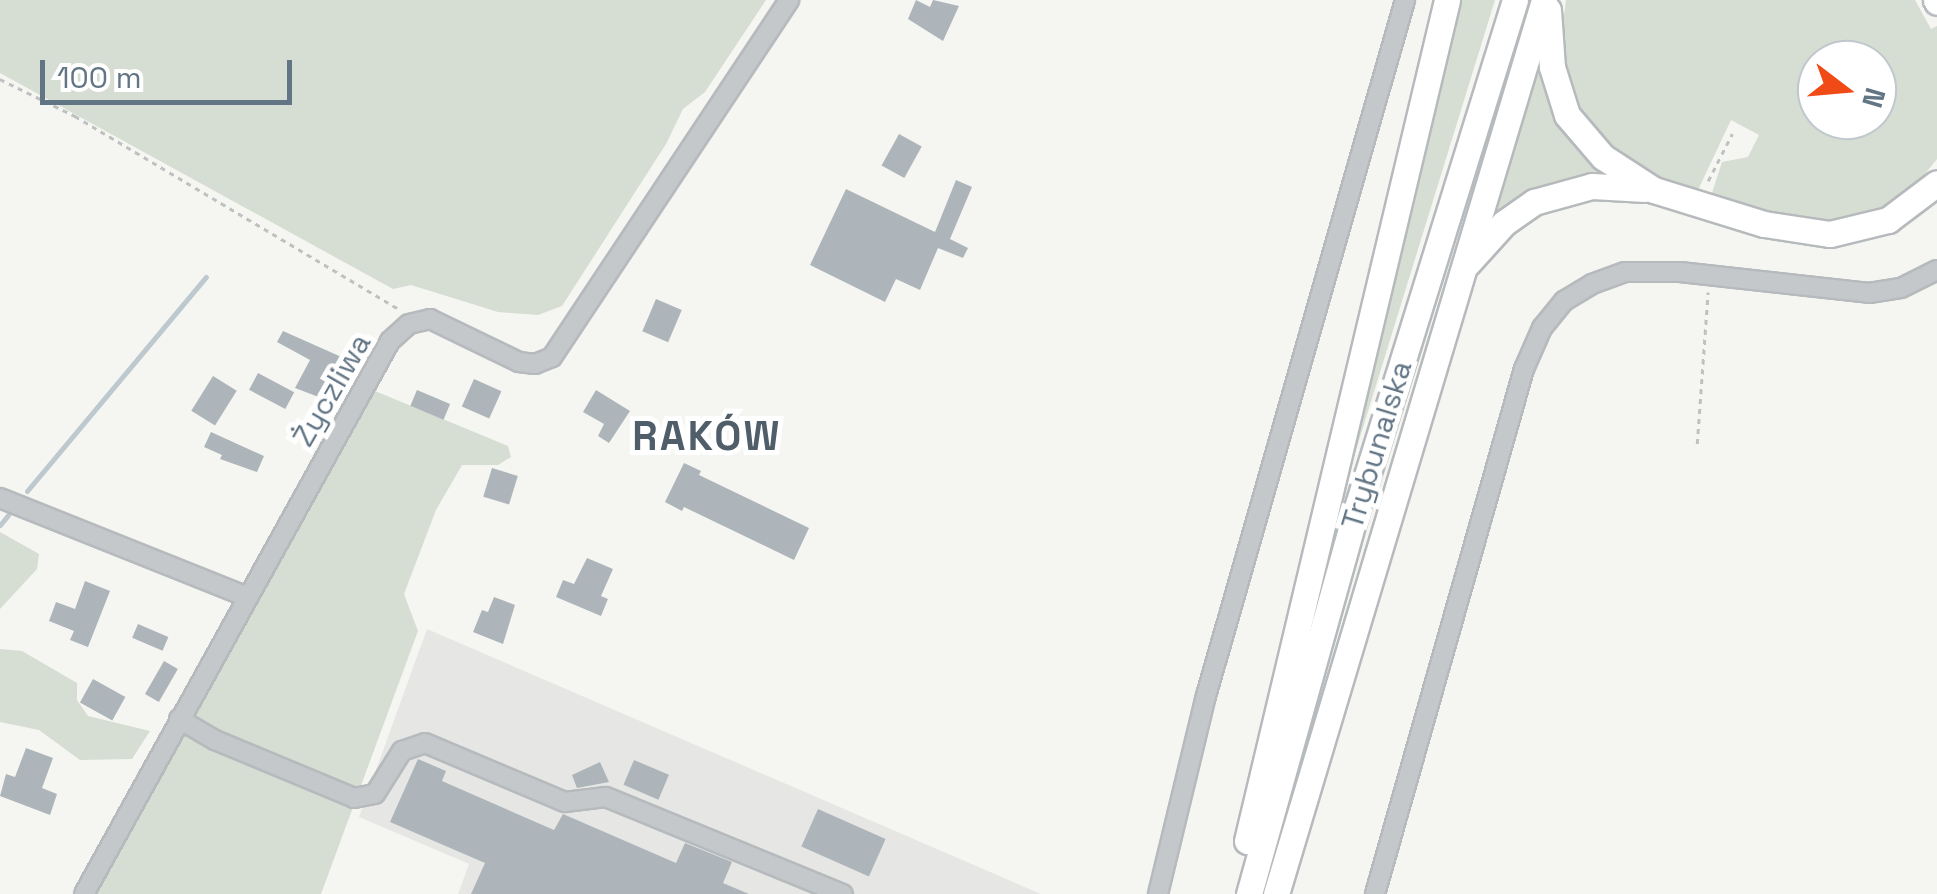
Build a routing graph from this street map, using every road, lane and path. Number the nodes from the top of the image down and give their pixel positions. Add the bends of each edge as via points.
1 (789, 0) edge
2 (1405, 0) edge
3 (1447, 0) edge
4 (1515, 0) edge
5 (1546, 0) edge
6 (0, 80) edge
7 (1732, 134) dead end
8 (1937, 183) edge
9 (1654, 190) junction
10 (1700, 205) junction
11 (1937, 270) edge
12 (1709, 275) junction
13 (1459, 276) junction
14 (409, 324) junction
15 (1697, 444) dead end
16 (0, 498) edge
17 (247, 598) junction
18 (179, 720) junction
19 (84, 894) edge
20 (844, 894) edge
21 (1158, 894) edge
22 (1238, 894) edge
23 (1249, 894) edge
24 (1276, 894) edge
25 (1375, 894) edge

1 - 14 street, Życzliwa via 552,357 528,364 440,322
2 - 21 street via 1206,696
3 - 22 highway
4 - 23 highway, Trybunalska via 1355,514
5 - 9 highway via 1552,67 1566,115 1602,156
5 - 13 highway, Trybunalska
6 - 14 path via 75,116 340,271 405,314
7 - 10 path
8 - 10 highway via 1900,214 1844,232 1801,232
9 - 10 highway
9 - 13 highway via 1592,186 1534,202 1496,230
11 - 12 street via 1901,288 1868,293
12 - 15 path
12 - 25 street via 1626,272 1564,302 1542,328 1524,370
13 - 24 highway, Trybunalska
14 - 17 street, Życzliwa via 390,341
16 - 17 street
17 - 18 street, Życzliwa
18 - 19 street, Życzliwa
18 - 20 street via 354,798 375,794 402,751 425,743 564,802 606,797

